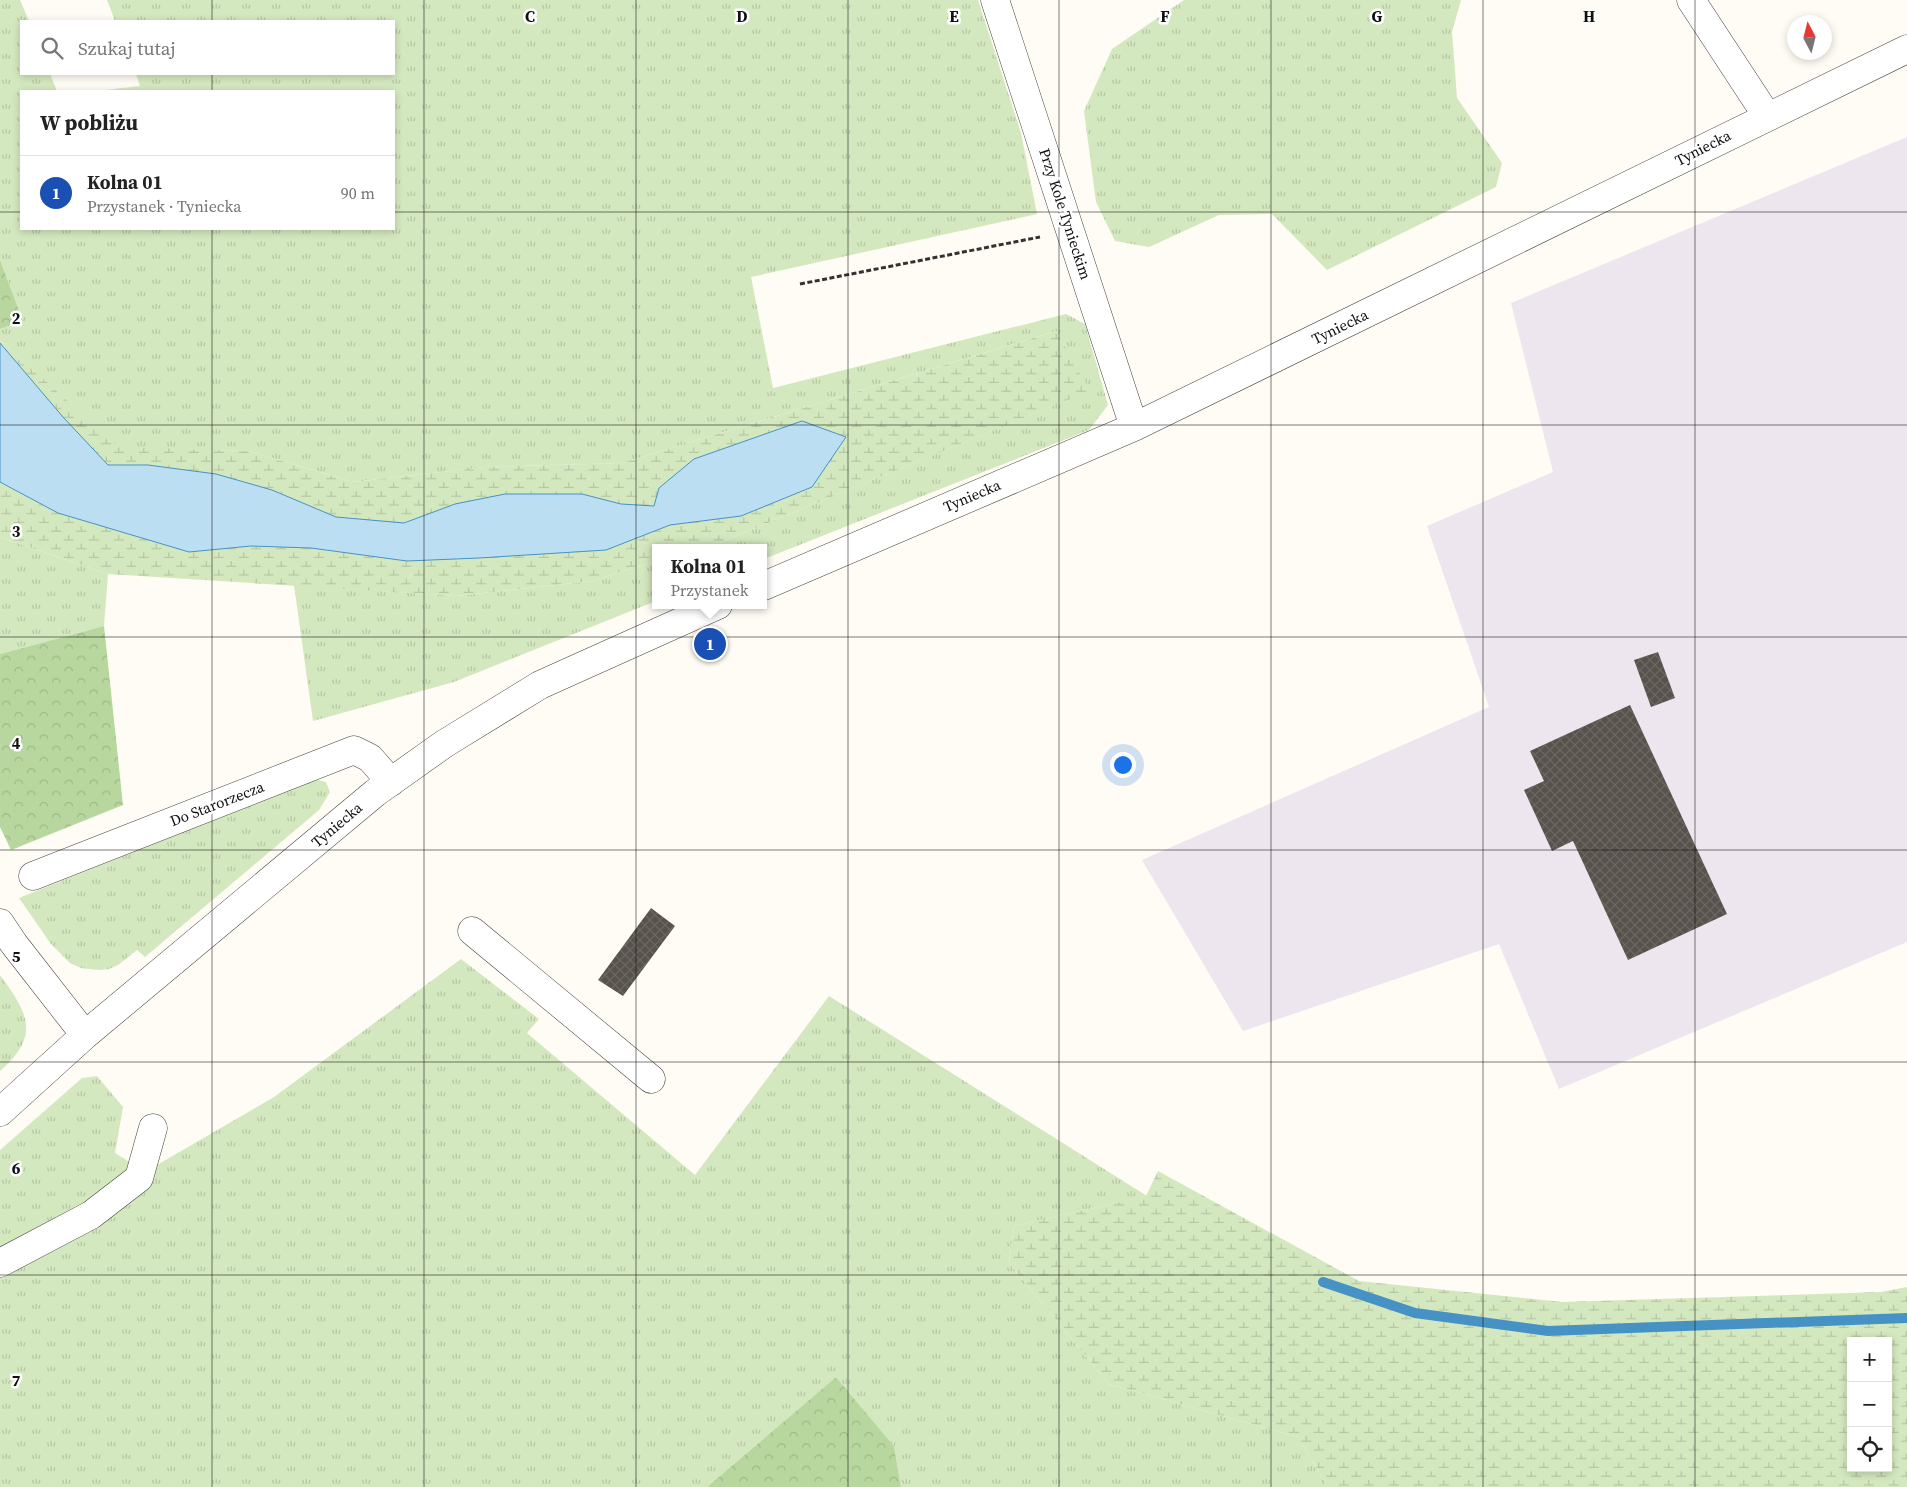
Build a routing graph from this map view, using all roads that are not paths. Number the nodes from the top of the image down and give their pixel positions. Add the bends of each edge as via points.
1 (995, 0) edge
2 (1691, 0) edge
3 (1907, 49) edge
4 (1767, 116) junction
5 (1134, 428) junction
6 (767, 585) edge
7 (709, 609) edge
8 (391, 782) junction
9 (33, 876) dead end
10 (0, 923) edge
11 (472, 931) dead end
12 (85, 1035) junction
13 (651, 1079) dead end
14 (0, 1112) edge
15 (153, 1128) dead end
16 (0, 1263) edge

1 - 5 street, Przy Kole Tynieckim
2 - 4 street
3 - 4 street, Tyniecka
4 - 5 street, Tyniecka
5 - 6 street, Tyniecka
7 - 8 street, Tyniecka via 540,685 444,744
8 - 9 street, Do Starorzecza via 370,758 354,750
8 - 12 street, Tyniecka
10 - 12 street
11 - 13 street
12 - 14 street, Tyniecka
15 - 16 street via 139,1178 91,1215

